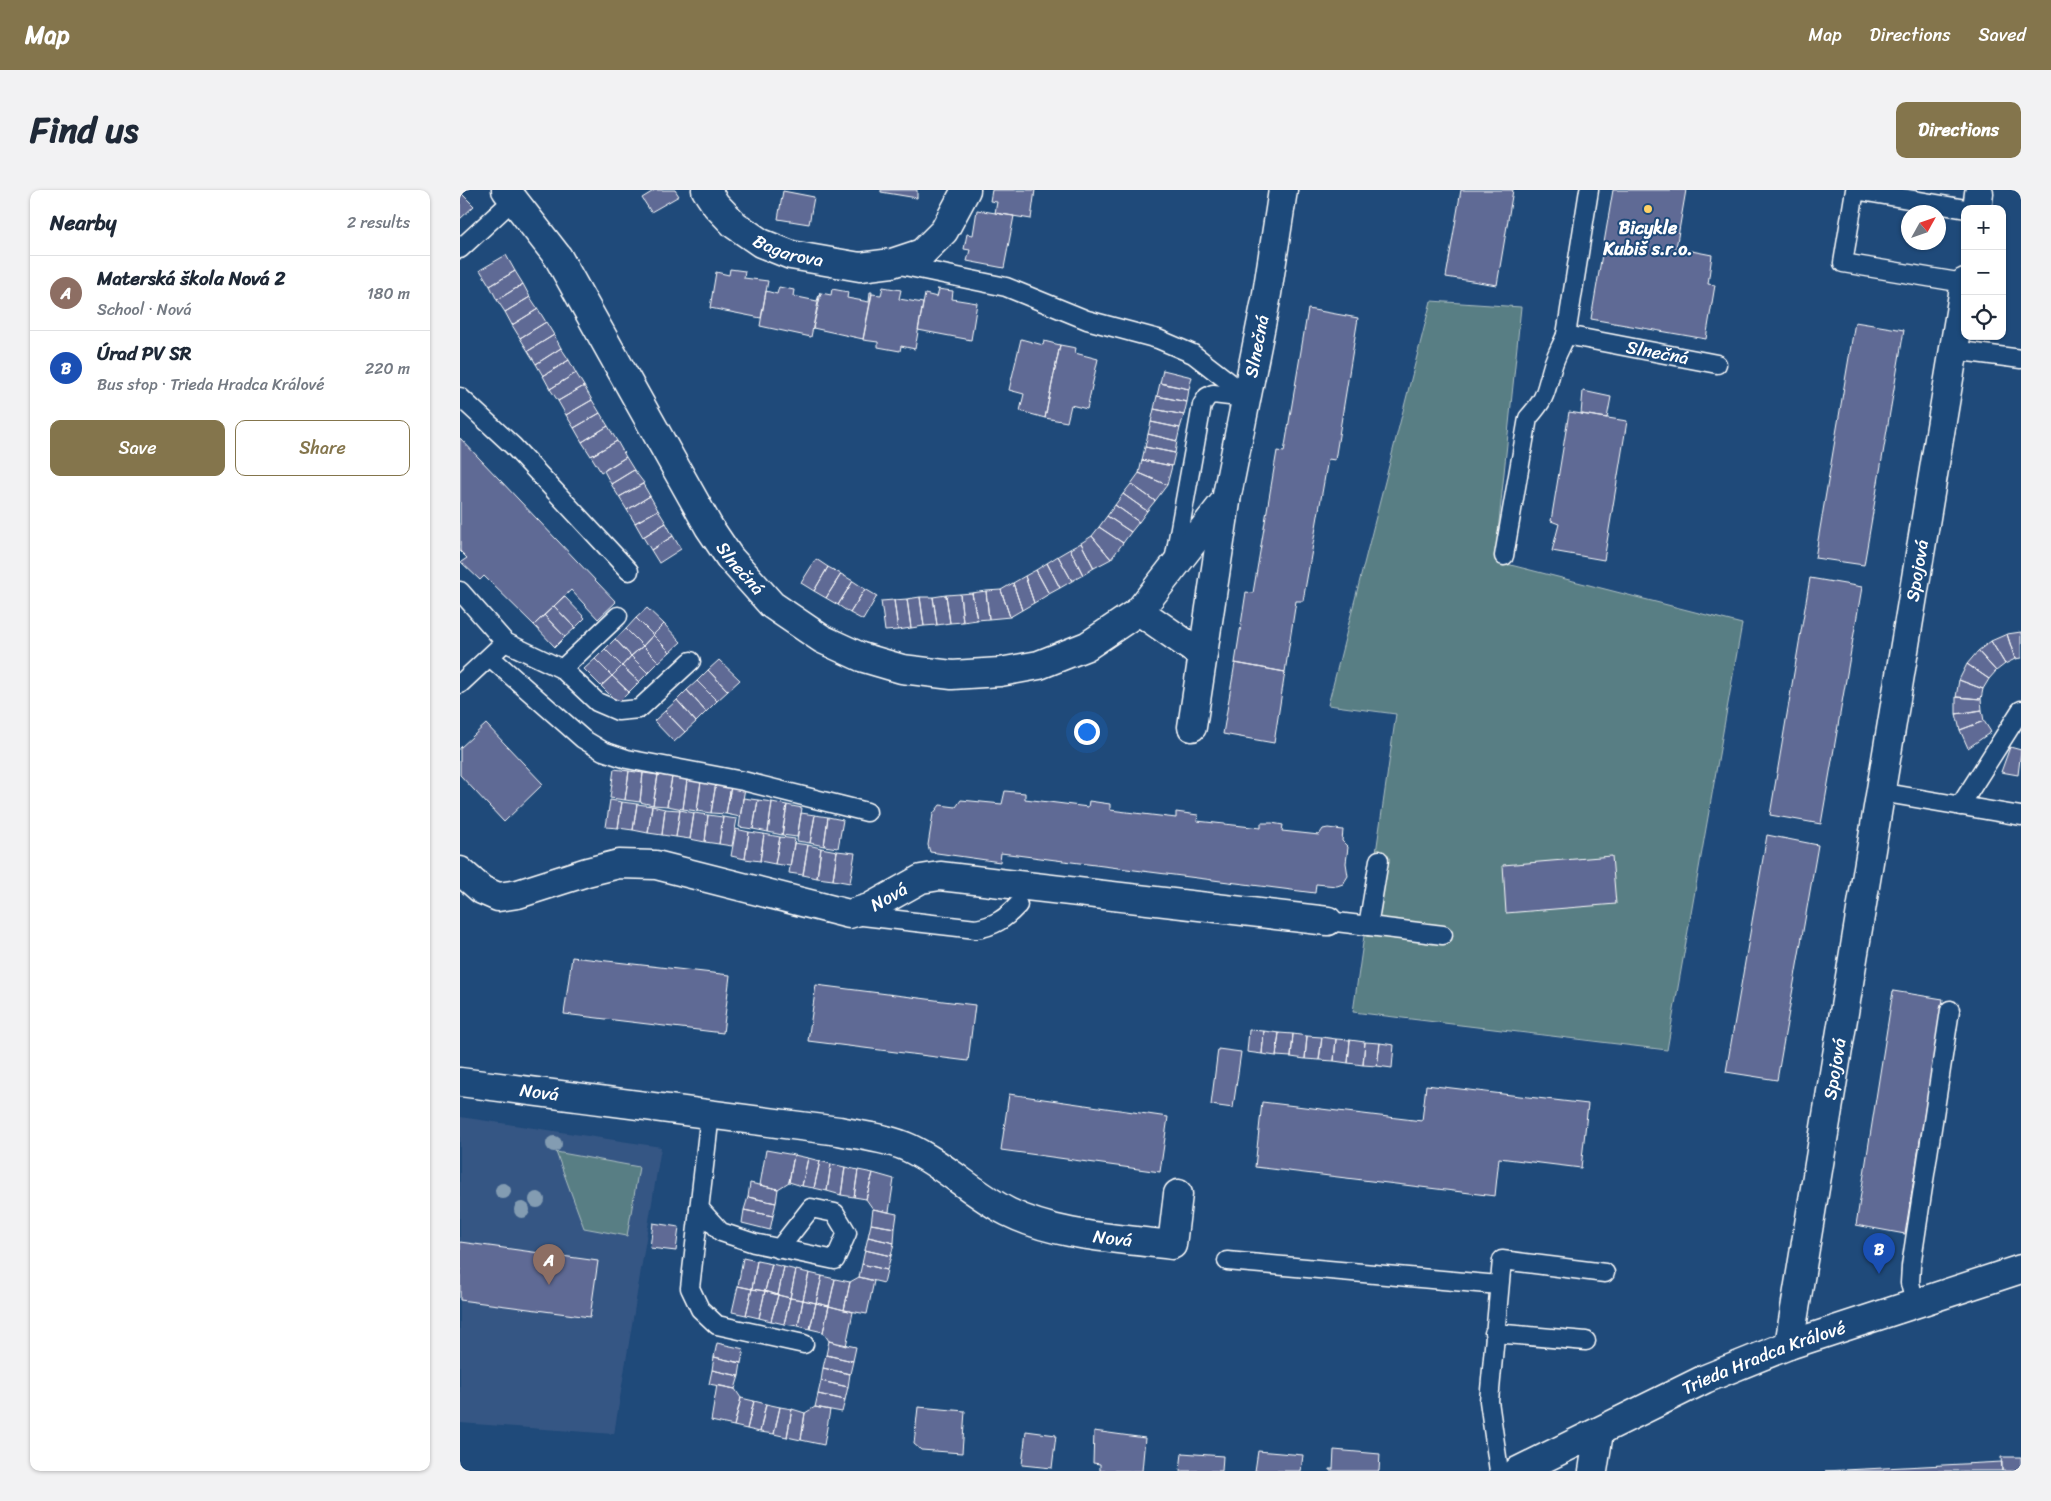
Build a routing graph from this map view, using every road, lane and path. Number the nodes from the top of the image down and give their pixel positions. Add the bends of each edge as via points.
1 (706, 190) edge
2 (966, 190) edge
3 (1283, 190) edge
4 (1589, 190) edge
5 (510, 195) edge
6 (1975, 200) edge
7 (460, 249) edge
8 (892, 263) junction
9 (1961, 282) edge
10 (1963, 295) edge
11 (1566, 335) junction
12 (1954, 350) junction
13 (2021, 360) edge
14 (1717, 364) dead end
15 (460, 397) edge
16 (1246, 397) junction
17 (1226, 500) junction
18 (1504, 556) dead end
19 (1173, 569) junction
20 (629, 571) dead end
21 (460, 591) edge
22 (1138, 611) junction
23 (618, 616) dead end
24 (506, 642) junction
25 (1202, 655) junction
26 (490, 657) junction
27 (691, 661) dead end
28 (562, 669) junction
29 (460, 684) edge
30 (2021, 710) edge
31 (1192, 726) dead end
32 (1880, 792) junction
33 (1960, 806) junction
34 (867, 812) dead end
35 (2021, 816) edge
36 (1378, 860) dead end
37 (462, 873) edge
38 (1018, 905) dead end
39 (849, 914) junction
40 (1328, 921) joint
41 (1368, 926) junction
42 (1443, 934) dead end
43 (1950, 1010) dead end
44 (460, 1082) edge
45 (710, 1114) junction
46 (1178, 1194) dead end
47 (699, 1208) junction
48 (778, 1249) dead end
49 (1227, 1261) dead end
50 (2021, 1269) edge
51 (1605, 1272) dead end
52 (1499, 1285) junction
53 (1916, 1304) junction
54 (1494, 1333) junction
55 (1586, 1341) dead end
56 (804, 1344) dead end
57 (1788, 1345) junction
58 (1598, 1432) junction
59 (1499, 1471) edge
60 (1518, 1471) edge
61 (1593, 1471) edge

1 - 8 street, Bagarova via 735,225 761,243 791,255 860,267
2 - 8 street, Bagarova via 944,231 922,254
3 - 16 street, Slnečná via 1266,300
4 - 11 lane
5 - 7 lane
5 - 22 street, Slnečná via 558,257 709,527 730,558 772,605 822,639 861,657 902,669 952,675 1000,672 1038,665 1087,646
6 - 9 lane via 1855,190 1842,263
8 - 16 lane, Bagarova via 1006,288 1087,320 1158,340 1193,354
10 - 12 street, Spojová
11 - 14 lane, Slnečná
11 - 18 lane via 1553,363 1541,404 1528,418
12 - 13 lane
12 - 32 street, Spojová
15 - 20 lane via 513,446
16 - 17 street, Slnečná
16 - 19 lane via 1213,394 1202,405
17 - 19 street, Slnečná
17 - 25 street, Slnečná
19 - 22 street, Slnečná
21 - 24 lane
22 - 25 street
23 - 28 lane
24 - 26 lane
24 - 28 lane
25 - 31 street, Slnečná
26 - 29 lane
26 - 34 lane via 583,739 603,751
27 - 28 lane via 638,709 618,711 597,702
30 - 33 lane
32 - 33 lane
32 - 57 street, Spojová
33 - 35 lane
36 - 41 lane
37 - 39 street, Nová via 482,890 498,897 619,864 656,866
38 - 39 lane via 1006,917 976,929
39 - 40 street, Nová via 869,908 921,879 940,876
40 - 41 lane
41 - 42 lane
43 - 53 lane via 1911,1266 1910,1283
44 - 45 street, Nová
45 - 46 street, Nová via 882,1139 932,1161 1008,1212 1041,1225 1079,1233 1172,1245
45 - 47 lane
47 - 48 lane via 721,1232
47 - 56 lane via 690,1288 700,1309 716,1325
49 - 52 lane
50 - 53 street, Trieda Hradca Králové
51 - 52 lane via 1502,1260
52 - 54 lane
53 - 57 street, Trieda Hradca Králové
54 - 55 lane
54 - 59 lane via 1489,1401
57 - 58 street, Trieda Hradca Králové via 1705,1379
58 - 60 street, Trieda Hradca Králové
58 - 61 street

